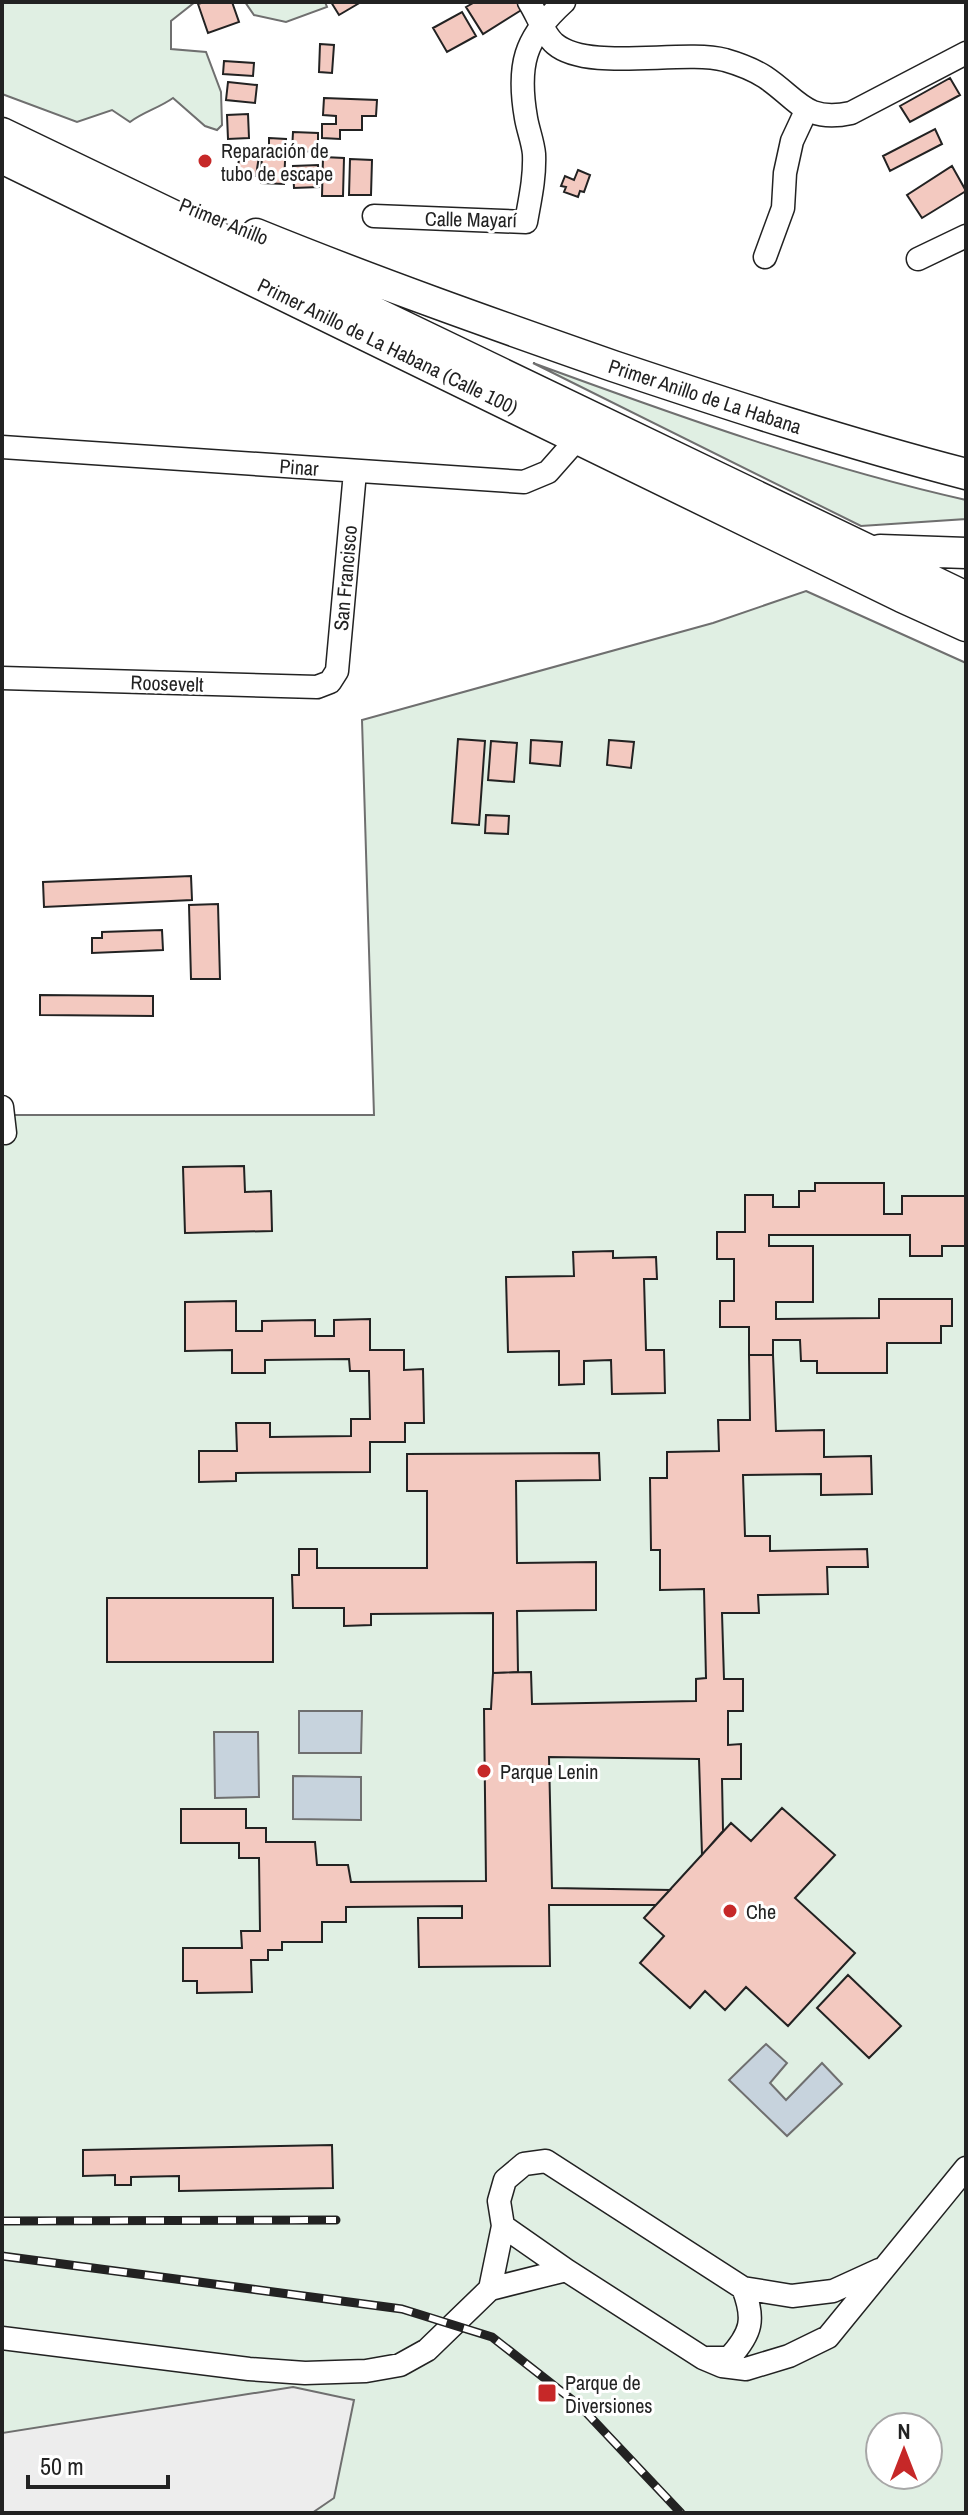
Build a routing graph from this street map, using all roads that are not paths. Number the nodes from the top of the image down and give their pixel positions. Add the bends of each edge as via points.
1 (529, 2) edge
2 (564, 2) edge
3 (541, 23) junction
4 (966, 53) edge
5 (806, 111) junction
6 (2, 132) edge
7 (2, 158) edge
8 (374, 216) dead end
9 (966, 236) edge
10 (765, 257) dead end
11 (918, 259) dead end
12 (447, 308) joint
13 (578, 438) junction
14 (2, 447) edge
15 (355, 472) junction
16 (966, 474) edge
17 (773, 534) junction
18 (867, 548) junction
19 (966, 553) edge
20 (966, 597) edge
21 (966, 626) edge
22 (2, 678) edge
23 (330, 682) joint
24 (2, 1107) edge
25 (5, 1133) dead end
26 (966, 2168) edge
27 (503, 2226) junction
28 (887, 2266) junction
29 (566, 2270) junction
30 (743, 2288) junction
31 (490, 2289) junction
32 (2, 2338) edge
33 (703, 2358) junction

1 - 3 street
2 - 3 street, Calle Mayarí
3 - 5 street via 555,44 584,55 702,57 741,66 765,77
3 - 8 street, Calle Mayarí via 521,80 535,179 526,222
4 - 5 street via 851,113
5 - 10 street via 792,141 783,208
6 - 12 highway, Primer Anillo
6 - 18 highway
7 - 13 highway, Primer Anillo de La Habana (Calle 100)
9 - 11 street
12 - 16 highway, Primer Anillo de La Habana via 794,427
13 - 15 street, Pinar via 548,472 524,482
13 - 17 highway, Primer Anillo de La Habana (Calle 100)
14 - 15 street, Pinar
15 - 23 street, San Francisco via 337,671
17 - 18 highway
17 - 21 highway, Primer Anillo de La Habana (Calle 100)
18 - 19 highway
18 - 20 highway
22 - 23 street, Roosevelt via 317,687
24 - 25 street
26 - 28 street
27 - 29 street
27 - 30 street via 499,2201 505,2180 524,2164 546,2161
27 - 31 street
28 - 30 street via 833,2291 792,2296
28 - 33 street via 828,2337 746,2369
29 - 31 street
29 - 33 street
30 - 33 street via 751,2309 743,2342 729,2358
31 - 32 street via 427,2350 400,2365 366,2371 249,2369

